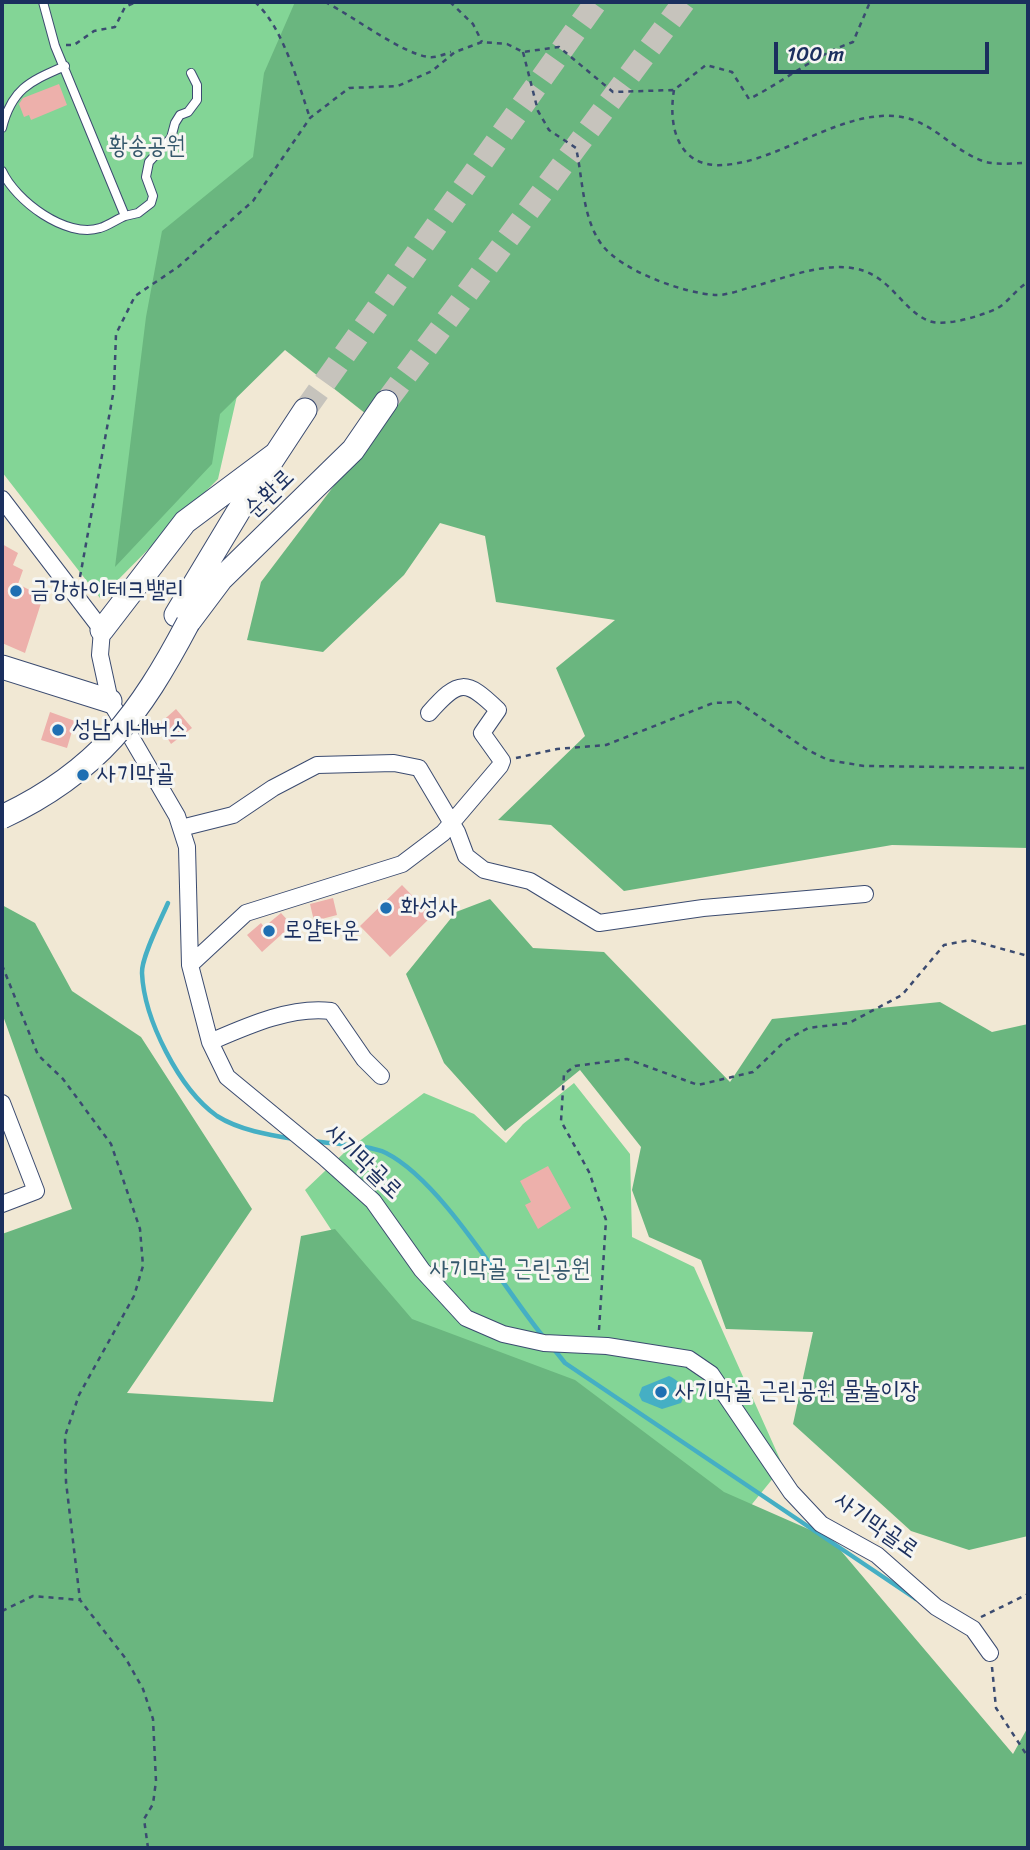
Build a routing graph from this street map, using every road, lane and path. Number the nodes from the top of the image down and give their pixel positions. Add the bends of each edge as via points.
1 (43, 2) edge
2 (136, 2) edge
3 (255, 2) edge
4 (325, 2) edge
5 (450, 2) edge
6 (870, 2) edge
7 (482, 42) junction
8 (55, 46) junction
9 (455, 52) junction
10 (523, 52) junction
11 (65, 66) junction
12 (191, 74) dead end
13 (674, 90) junction
14 (310, 118) junction
15 (2, 128) edge
16 (1028, 163) edge
17 (2, 171) edge
18 (125, 216) junction
19 (1028, 282) edge
20 (387, 402) tunnel mouth
21 (305, 410) tunnel mouth
22 (276, 454) junction
23 (2, 499) edge
24 (76, 597) junction
25 (182, 619) junction
26 (102, 629) junction
27 (2, 667) edge
28 (110, 701) junction
29 (429, 713) dead end
30 (124, 723) junction
31 (502, 761) junction
32 (1028, 768) edge
33 (2, 802) edge
34 (2, 815) edge
35 (454, 827) junction
36 (181, 828) junction
37 (864, 894) dead end
38 (1028, 956) edge
39 (2, 965) edge
40 (190, 965) junction
41 (210, 1042) junction
42 (381, 1076) dead end
43 (2, 1103) edge
44 (2, 1204) edge
45 (598, 1346) junction
46 (1028, 1594) edge
47 (80, 1600) junction
48 (2, 1611) edge
49 (965, 1624) junction
50 (990, 1653) joint
51 (1028, 1757) edge
52 (148, 1848) edge

1 - 8 lane
2 - 8 path via 125,7 115,27 94,31 74,45
3 - 14 path via 291,63
4 - 9 path via 404,50 432,58
5 - 7 path via 473,23
6 - 13 path via 853,42 824,52 785,81 749,99 732,72 706,65
7 - 9 path
7 - 10 path via 507,44
8 - 11 lane
9 - 14 path via 432,71 398,86 349,88
10 - 13 path via 559,47 613,92
10 - 19 path via 538,111 549,130 576,148 586,207 602,245 628,266 666,283 719,295 826,268 849,267 867,271 928,320 940,323 999,308
11 - 15 lane via 27,82
11 - 18 lane
12 - 18 lane via 197,100 180,115 171,138 146,170 152,203
13 - 16 path via 670,111 676,141 698,160 714,165 744,161 880,116 903,117 927,127 987,162
14 - 24 path via 253,201 178,267 135,296 116,334 114,389
17 - 18 lane via 21,201 64,226 98,229
20 - 25 main road, 순환로 via 353,450
21 - 22 main road, 순환로
22 - 25 main road, 순환로
22 - 26 main road via 185,522
23 - 24 street
24 - 26 street
25 - 33 main road via 118,713 71,758
25 - 34 main road, bridge via 132,719 69,778
26 - 28 street via 100,655
27 - 28 main road
28 - 30 street, 사기막골로
29 - 31 street via 452,688 475,688 498,710 482,733
30 - 34 main road via 52,787
30 - 36 street, 사기막골로
31 - 32 path via 606,745 713,703 738,702 828,760 864,766
31 - 35 street
35 - 36 street via 419,768 394,763 335,764 304,771 233,815
35 - 37 street via 466,856 484,870 530,881 599,923 703,908
35 - 40 street via 402,864 246,913
36 - 40 street, 사기막골로 via 187,847
38 - 45 path via 970,940 944,945 902,995 849,1023 808,1028 785,1041 753,1072 698,1085 627,1059 575,1066 564,1074 561,1121 589,1172 606,1220
39 - 47 path via 38,1055 63,1079 111,1144 140,1229 142,1266 134,1296 79,1395 65,1436 65,1482
40 - 41 street, 사기막골로
41 - 42 street via 291,1012 331,1011
41 - 45 street, 사기막골로 via 226,1077 373,1201 422,1269 466,1318 503,1334 552,1344
43 - 44 street via 36,1191
45 - 49 street, 사기막골로 via 689,1359 711,1374 791,1492 821,1524 877,1555 936,1607
46 - 49 path
47 - 48 path via 33,1596
47 - 52 path via 126,1659 144,1689 153,1719 156,1781 153,1804 144,1819
49 - 50 street, 사기막골로
50 - 51 path via 996,1708

